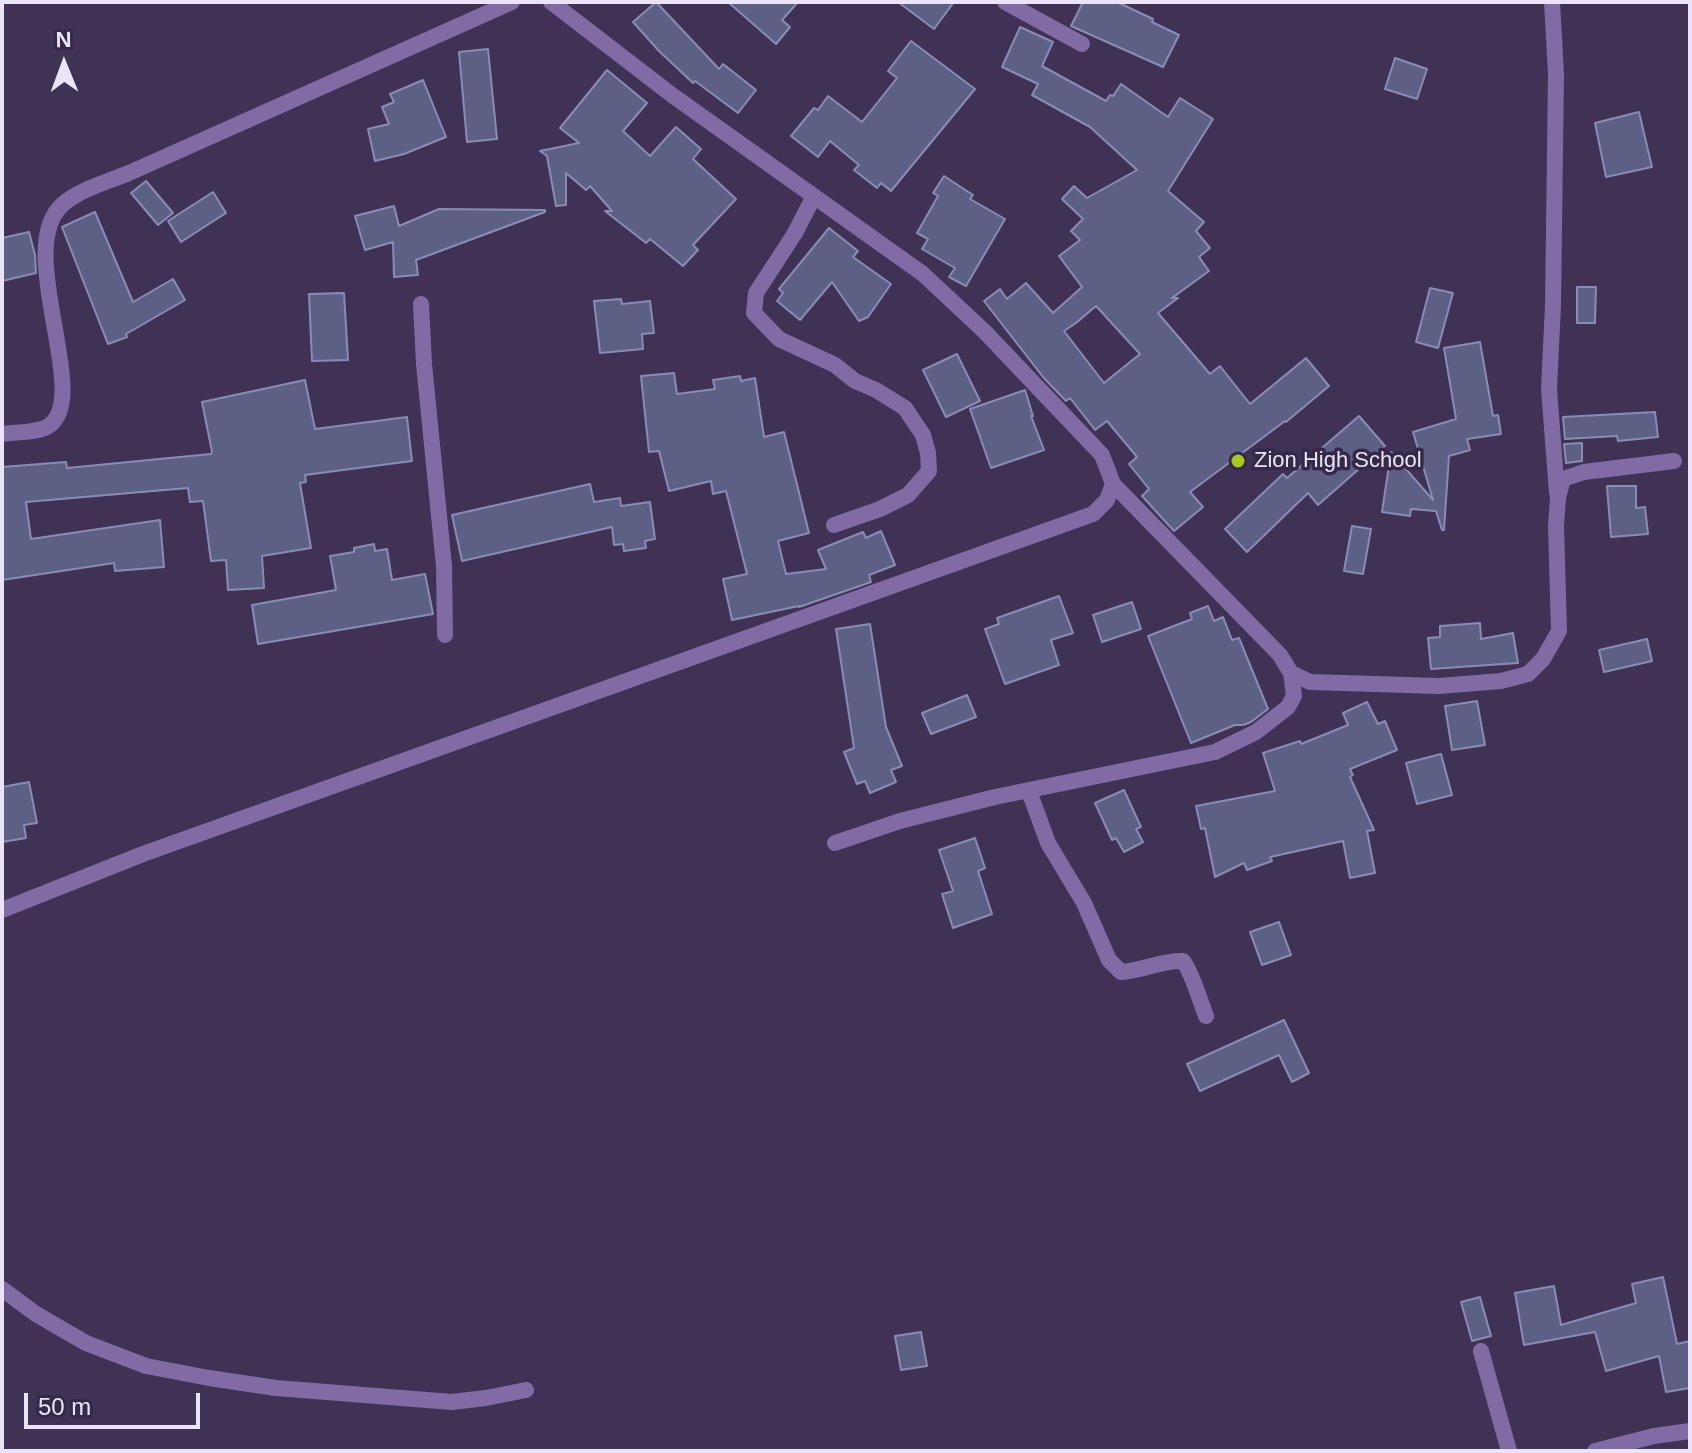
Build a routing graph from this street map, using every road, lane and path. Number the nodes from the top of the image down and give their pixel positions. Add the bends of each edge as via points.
1 (512, 2) edge
2 (551, 2) edge
3 (1005, 2) edge
4 (1552, 2) edge
5 (1082, 44) dead end
6 (814, 196) junction
7 (421, 304) dead end
8 (2, 434) edge
9 (1674, 461) dead end
10 (1113, 484) junction
11 (1558, 498) junction
12 (834, 525) dead end
13 (445, 635) dead end
14 (1291, 673) junction
15 (1029, 791) junction
16 (835, 843) dead end
17 (2, 910) edge
18 (1206, 1016) dead end
19 (2, 1289) edge
20 (1481, 1351) dead end
21 (526, 1390) dead end
22 (1690, 1431) edge
23 (1509, 1451) edge
24 (1595, 1451) edge

1 - 8 street via 61,206 48,228 45,258 64,390 60,415 47,427
2 - 6 street
3 - 5 street
4 - 11 street via 1556,74 1549,389
6 - 10 street via 923,274 984,331 1102,455
6 - 12 street via 756,293 754,313 779,339 835,365 905,408 928,453 929,471 908,495
7 - 13 street
9 - 11 street via 1573,475 1563,479
10 - 14 street via 1280,655
10 - 17 street via 1093,514 158,848
11 - 14 street via 1559,631 1528,674 1439,686 1310,682
14 - 15 street via 1294,696 1288,707 1256,732 1215,752
15 - 16 street via 900,821
15 - 18 street via 1048,843 1084,903 1109,960 1121,972 1183,961
19 - 21 street via 86,1343 146,1366 196,1376 452,1402
20 - 23 street
22 - 24 street

